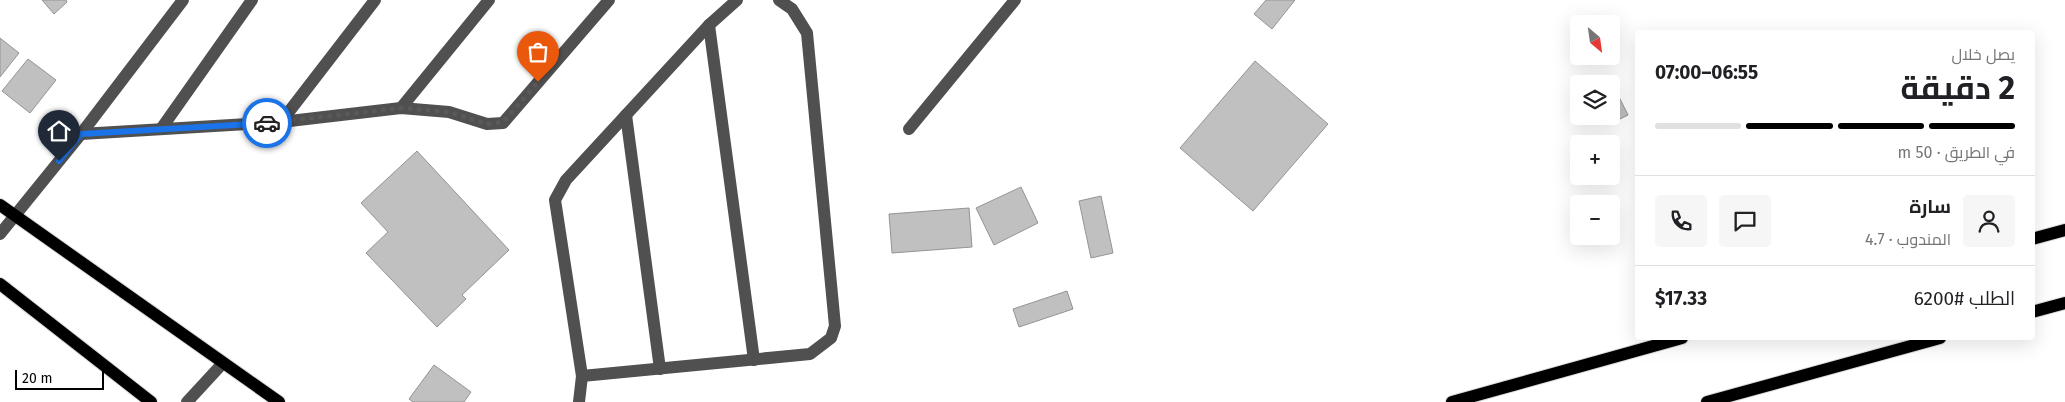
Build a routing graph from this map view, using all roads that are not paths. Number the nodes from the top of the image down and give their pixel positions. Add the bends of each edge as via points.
1 (183, 0) edge
2 (252, 0) edge
3 (375, 0) edge
4 (489, 0) edge
5 (609, 0) edge
6 (737, 0) edge
7 (779, 0) edge
8 (1015, 0) edge
9 (709, 25) junction
10 (401, 108) junction
11 (626, 114) junction
12 (281, 122) junction
13 (161, 129) junction
14 (909, 129) dead end
15 (81, 134) junction
16 (0, 205) edge
17 (15, 217) junction
18 (2065, 230) edge
19 (0, 234) edge
20 (2035, 238) edge
21 (0, 284) edge
22 (2065, 303) edge
23 (2035, 311) edge
24 (1675, 340) edge
25 (1933, 340) edge
26 (754, 360) junction
27 (224, 363) junction
28 (660, 369) junction
29 (582, 376) junction
30 (151, 402) edge
31 (188, 402) edge
32 (279, 402) edge
33 (579, 402) edge
34 (1452, 402) edge
35 (1707, 402) edge

1 - 15 lane
2 - 13 lane
3 - 12 lane
4 - 10 lane
5 - 10 lane via 503,122 487,124 449,112
6 - 9 lane
7 - 26 lane via 792,9 807,33 835,326 831,338 810,354
8 - 14 lane
9 - 11 lane
9 - 26 lane
10 - 12 lane
11 - 28 lane
11 - 29 lane via 566,180 555,200
12 - 13 lane
13 - 15 lane
15 - 17 lane
16 - 17 main road
17 - 19 lane
17 - 27 main road
18 - 20 main road
21 - 30 main road
22 - 23 main road
24 - 34 main road
25 - 35 main road
26 - 28 lane
27 - 31 lane
27 - 32 main road
28 - 29 lane
29 - 33 lane

